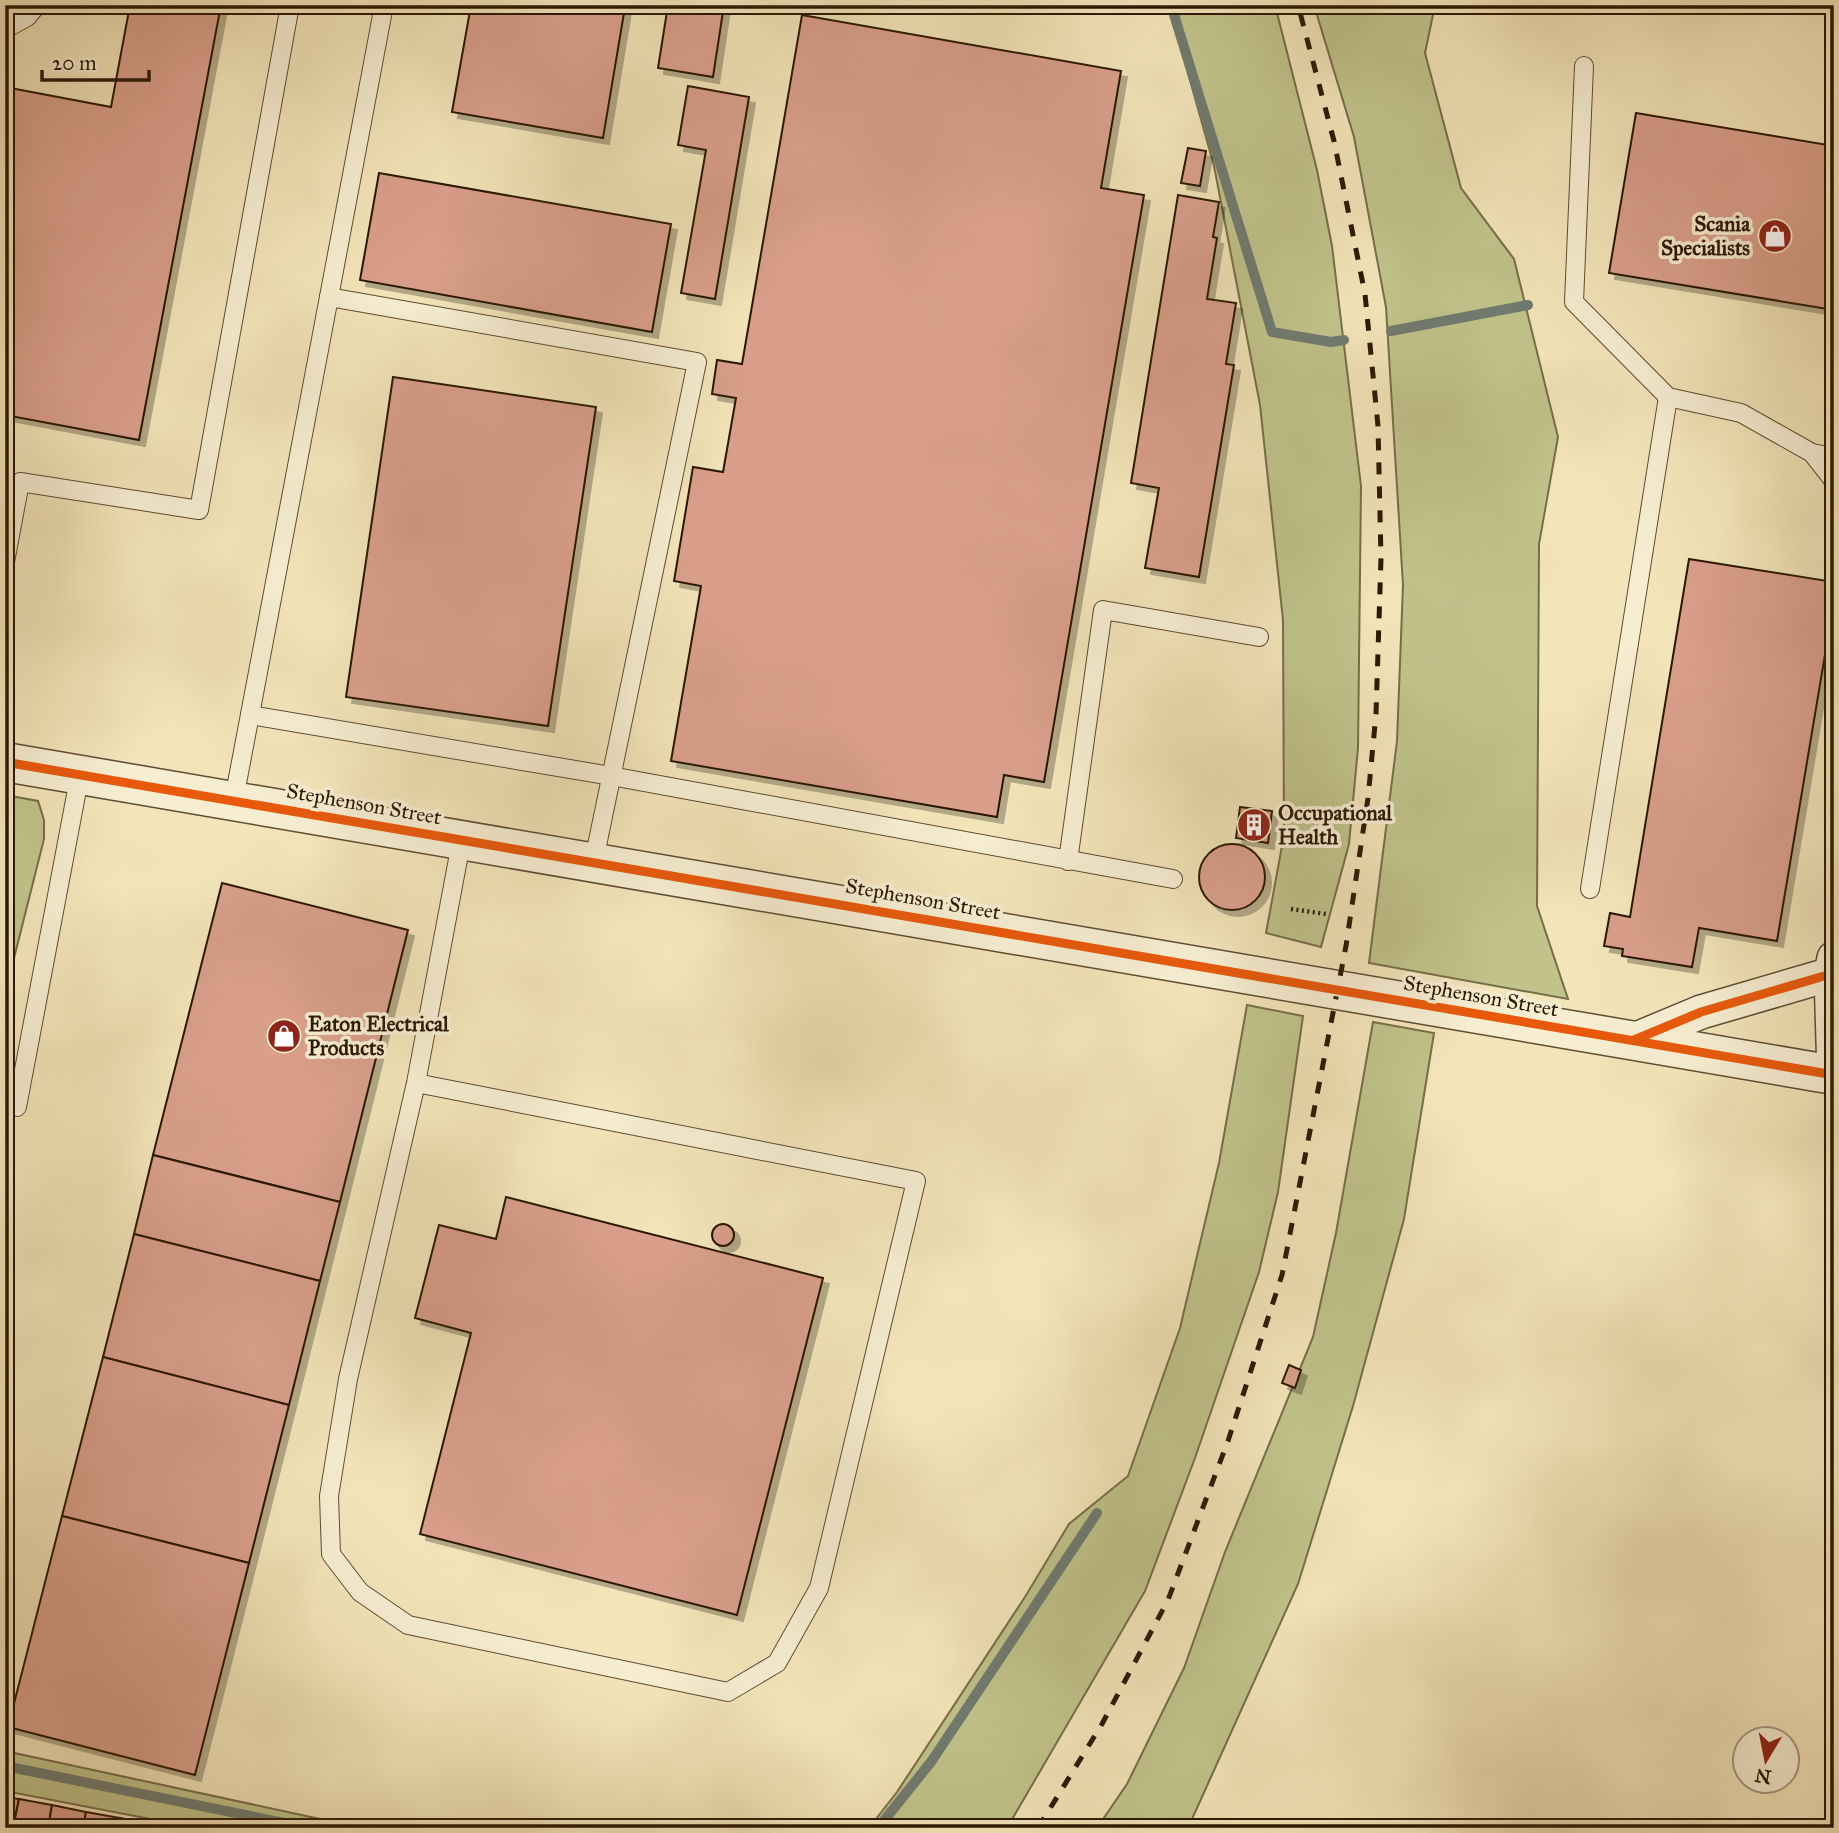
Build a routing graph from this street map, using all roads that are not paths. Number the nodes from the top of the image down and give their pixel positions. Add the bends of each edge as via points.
1 (37, 5) edge
2 (290, 5) edge
3 (384, 5) edge
4 (5, 29) edge
5 (1584, 66) dead end
6 (329, 297) junction
7 (1668, 397) junction
8 (1812, 453) junction
9 (1834, 457) edge
10 (12, 480) edge
11 (1834, 481) edge
12 (5, 562) edge
13 (1259, 637) dead end
14 (250, 715) junction
15 (5, 761) edge
16 (80, 774) junction
17 (611, 776) junction
18 (234, 799) junction
19 (462, 838) junction
20 (594, 860) junction
21 (1068, 861) junction
22 (1172, 879) dead end
23 (1590, 889) dead end
24 (1832, 966) edge
25 (1633, 1040) junction
26 (1834, 1075) edge
27 (416, 1083) junction
28 (17, 1107) dead end

1 - 4 lane via 27,18
2 - 10 lane via 199,510
3 - 6 lane
5 - 7 lane via 1574,302
6 - 14 lane
6 - 17 lane via 697,362
7 - 8 lane via 1741,413
7 - 23 lane
8 - 9 lane
8 - 11 lane
10 - 12 lane
13 - 21 lane via 1103,610
14 - 17 lane
14 - 18 lane
15 - 16 street, Stephenson Street
16 - 18 street, Stephenson Street
16 - 28 lane
17 - 20 lane
17 - 21 lane
18 - 19 street, Stephenson Street
19 - 20 street, Stephenson Street
19 - 27 lane
20 - 25 street, Stephenson Street
21 - 22 lane
24 - 25 street
24 - 26 street
25 - 26 street, Stephenson Street
27 - 27 lane via 348,1379 329,1496 331,1554 360,1592 408,1625 729,1692 777,1663 819,1588 916,1181

